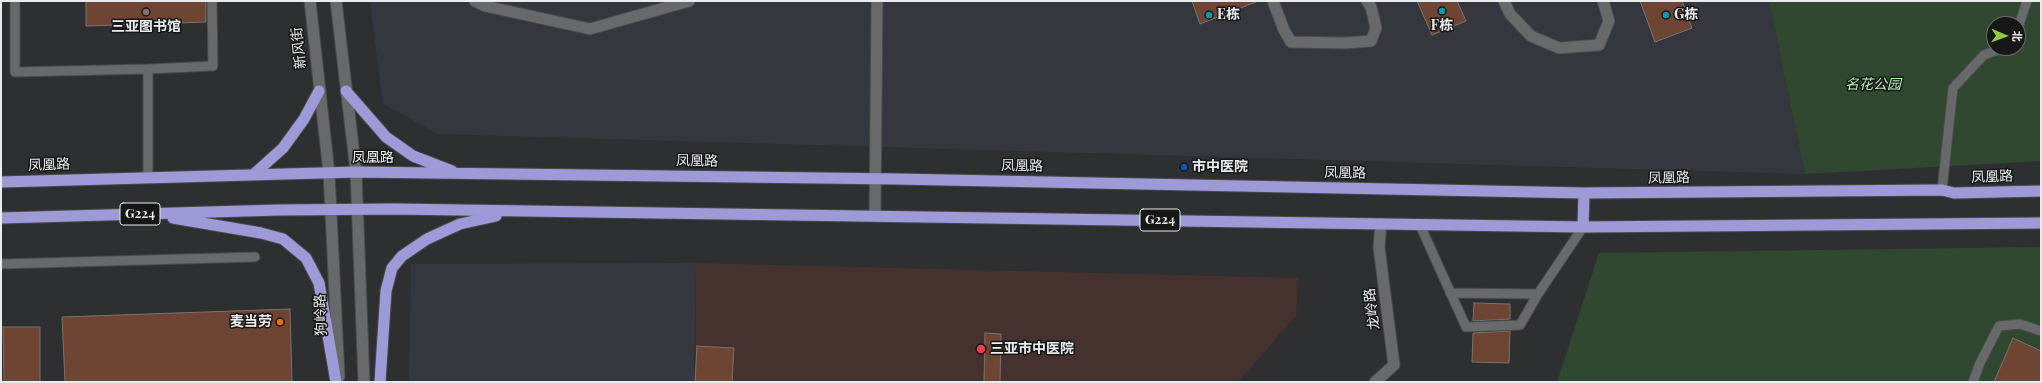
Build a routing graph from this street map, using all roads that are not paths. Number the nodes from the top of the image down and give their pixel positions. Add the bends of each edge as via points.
1 (15, 1) edge
2 (212, 1) edge
3 (310, 1) edge
4 (336, 1) edge
5 (475, 1) edge
6 (689, 1) edge
7 (877, 1) edge
8 (1273, 1) edge
9 (1367, 1) edge
10 (1504, 1) edge
11 (1603, 1) edge
12 (2027, 1) edge
13 (2022, 16) edge
14 (1986, 54) edge
15 (148, 69) junction
16 (346, 91) junction
17 (319, 92) junction
18 (356, 172) junction
19 (329, 173) junction
20 (254, 174) junction
21 (458, 174) junction
22 (148, 177) junction
23 (874, 178) junction
24 (1, 182) edge
25 (1942, 190) junction
26 (2041, 191) edge
27 (1584, 193) junction
28 (332, 210) junction
29 (357, 210) junction
30 (532, 212) junction
31 (147, 214) junction
32 (875, 216) junction
33 (1, 218) edge
34 (2041, 223) edge
35 (1381, 224) junction
36 (1420, 225) junction
37 (1583, 227) junction
38 (255, 257) dead end
39 (1, 264) edge
40 (1450, 293) junction
41 (1538, 294) junction
42 (2041, 331) edge
43 (336, 382) edge
44 (339, 382) edge
45 (364, 382) edge
46 (380, 382) edge
47 (1375, 382) edge
48 (1973, 382) edge

1 - 15 lane via 15,72
2 - 15 lane via 213,66
3 - 17 street, 新风街
4 - 16 street
5 - 6 street via 485,6 590,29
7 - 23 street
8 - 9 street via 1291,42 1346,43 1371,41 1376,28
10 - 11 street via 1510,14 1531,36 1559,48 1599,45 1609,21
12 - 13 lane
14 - 25 lane via 1953,88
15 - 22 lane
16 - 18 street
16 - 21 highway via 386,137 413,156
17 - 19 street, 新风街
17 - 20 highway via 283,148
18 - 19 highway, 凤凰路
18 - 21 highway, 凤凰路
18 - 29 street
19 - 20 highway, 凤凰路
19 - 28 street, 狗岭路
20 - 22 highway, 凤凰路
21 - 23 highway, 凤凰路
22 - 24 highway, 凤凰路
23 - 27 highway, 凤凰路
23 - 32 street
25 - 26 highway, 凤凰路 via 1954,194
25 - 27 highway, 凤凰路
27 - 37 highway
28 - 29 highway, G224
28 - 31 highway, G224
28 - 44 street, 狗岭路
29 - 30 highway, G224
29 - 45 street
30 - 32 highway, G224
30 - 46 highway via 460,224 426,239 397,262 392,268 386,291
31 - 33 highway, G224
31 - 43 highway via 283,239 306,258 319,283
32 - 35 highway, G224
34 - 37 highway, G224
35 - 36 highway, G224
35 - 47 street, 龙岭路 via 1379,247 1394,365
36 - 37 highway, G224
36 - 40 lane
37 - 41 lane
38 - 39 lane
40 - 41 lane
40 - 41 lane via 1466,327 1520,325
42 - 48 lane via 2020,324 1999,326

